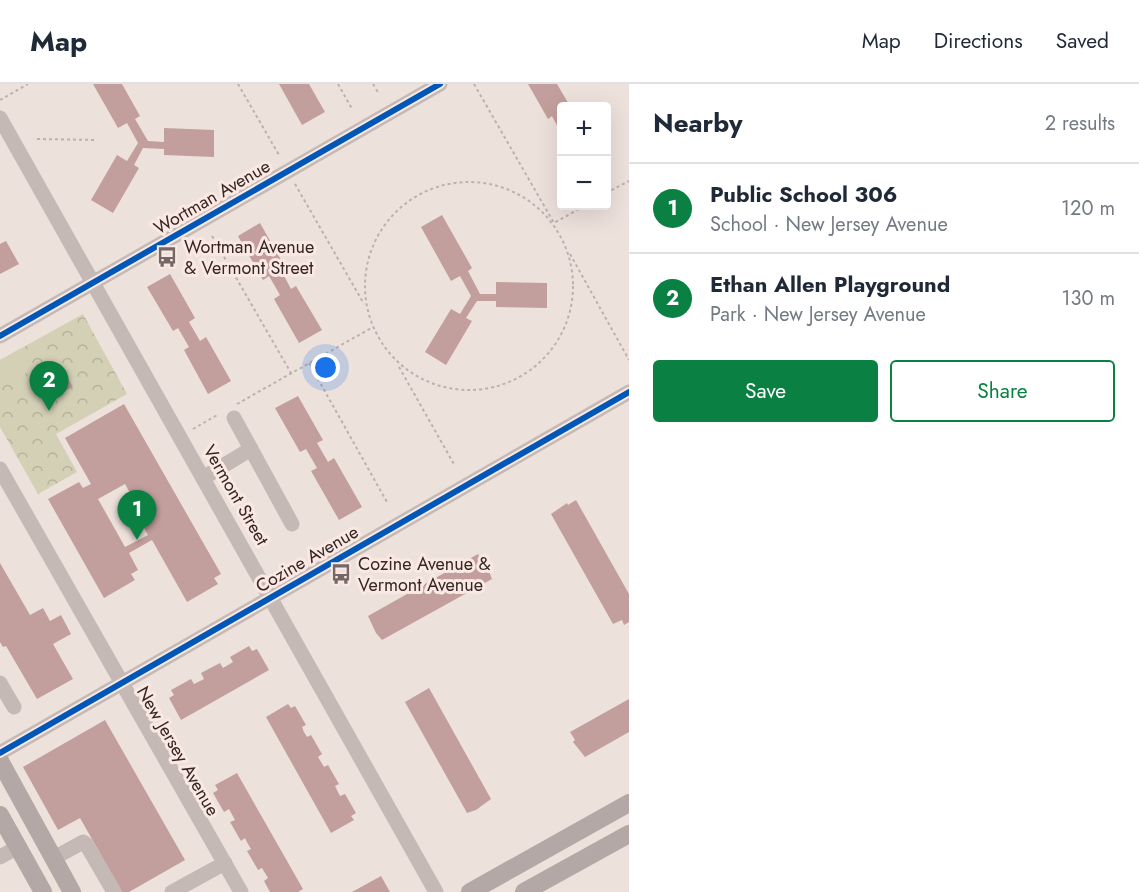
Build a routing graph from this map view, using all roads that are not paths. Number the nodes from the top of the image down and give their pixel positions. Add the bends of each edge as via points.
1 (440, 84) edge
2 (0, 118) edge
3 (93, 282) junction
4 (0, 336) edge
5 (629, 392) edge
6 (227, 414) road end
7 (251, 450) junction
8 (0, 469) edge
9 (204, 478) junction
10 (292, 524) dead end
11 (271, 597) junction
12 (120, 682) junction
13 (0, 683) edge
14 (14, 707) dead end
15 (0, 753) edge
16 (0, 761) edge
17 (629, 803) edge
18 (0, 815) edge
19 (629, 834) edge
20 (18, 847) junction
21 (0, 857) edge
22 (54, 858) junction
23 (225, 863) junction
24 (43, 892) edge
25 (72, 892) edge
26 (114, 892) edge
27 (172, 892) edge
28 (241, 892) edge
29 (436, 892) edge
30 (470, 892) edge
31 (525, 892) edge

1 - 3 street, Wortman Avenue
2 - 3 street, Vermont Street
3 - 4 street, Wortman Avenue
3 - 9 street, Vermont Street
5 - 11 street, Cozine Avenue
6 - 7 street
7 - 9 street
7 - 10 street
8 - 12 street, New Jersey Avenue
9 - 11 street, Vermont Street
11 - 12 street, Cozine Avenue
11 - 29 street, Vermont Street
12 - 15 street, Cozine Avenue
12 - 23 street, New Jersey Avenue
13 - 14 street
16 - 22 main road
17 - 30 main road
18 - 20 main road
19 - 31 main road
20 - 21 street
20 - 24 main road
22 - 25 main road
22 - 26 street via 83,842 87,844
23 - 27 street
23 - 28 street, New Jersey Avenue

